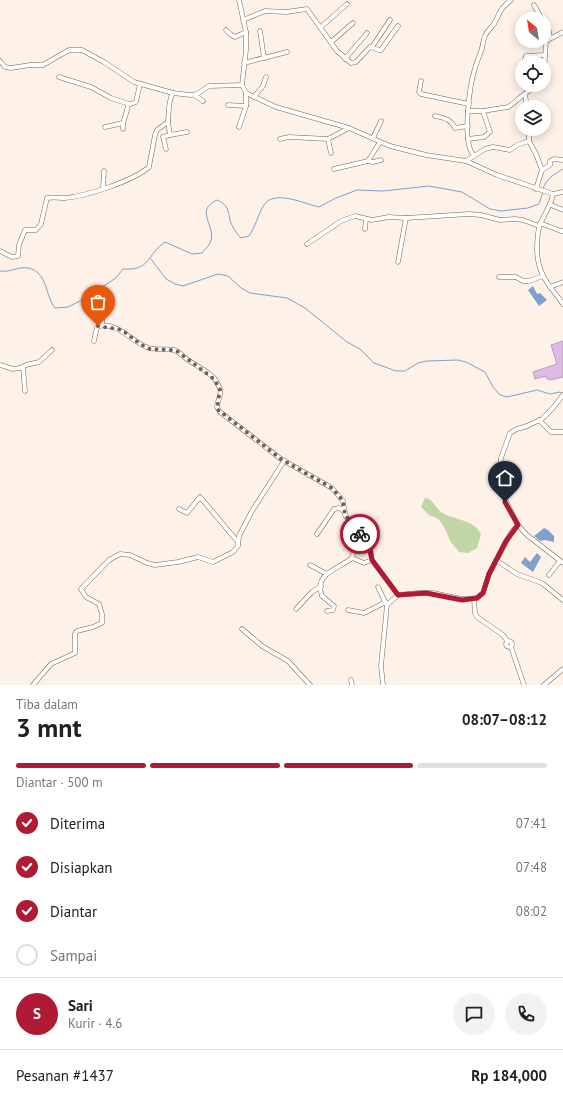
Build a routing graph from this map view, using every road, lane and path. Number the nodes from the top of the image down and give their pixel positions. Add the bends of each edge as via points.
1 (239, 0) edge
2 (511, 0) edge
3 (347, 4) dead end
4 (534, 5) dead end
5 (538, 12) edge
6 (243, 20) junction
7 (390, 20) dead end
8 (353, 22) dead end
9 (398, 26) dead end
10 (321, 28) junction
11 (226, 30) dead end
12 (260, 31) dead end
13 (246, 32) junction
14 (368, 32) dead end
15 (563, 32) edge
16 (551, 38) edge
17 (331, 42) junction
18 (372, 47) junction
19 (545, 48) edge
20 (287, 52) dead end
21 (545, 55) joint
22 (526, 56) edge
23 (264, 58) junction
24 (345, 59) junction
25 (0, 61) edge
26 (244, 63) junction
27 (59, 77) dead end
28 (266, 77) dead end
29 (421, 81) dead end
30 (140, 84) junction
31 (242, 85) junction
32 (246, 92) junction
33 (527, 92) edge
34 (173, 93) junction
35 (525, 94) junction
36 (194, 95) junction
37 (254, 97) junction
38 (526, 100) edge
39 (203, 101) dead end
40 (129, 104) junction
41 (469, 104) junction
42 (228, 105) dead end
43 (246, 106) junction
44 (468, 111) junction
45 (483, 111) junction
46 (436, 116) dead end
47 (381, 120) dead end
48 (168, 122) junction
49 (122, 123) junction
50 (468, 126) junction
51 (105, 127) dead end
52 (240, 127) dead end
53 (348, 128) junction
54 (123, 129) dead end
55 (186, 132) dead end
56 (170, 135) junction
57 (529, 136) edge
58 (373, 138) junction
59 (280, 139) dead end
60 (328, 139) junction
61 (468, 139) junction
62 (529, 141) junction
63 (380, 142) junction
64 (166, 149) dead end
65 (331, 153) dead end
66 (474, 155) junction
67 (382, 160) dead end
68 (563, 160) edge
69 (368, 161) junction
70 (466, 161) junction
71 (334, 169) dead end
72 (542, 170) junction
73 (104, 171) dead end
74 (103, 188) junction
75 (536, 189) junction
76 (563, 192) edge
77 (553, 194) junction
78 (550, 205) junction
79 (563, 210) edge
80 (406, 218) junction
81 (366, 219) junction
82 (540, 225) junction
83 (364, 229) dead end
84 (563, 231) edge
85 (307, 244) dead end
86 (0, 251) edge
87 (398, 262) dead end
88 (543, 276) junction
89 (499, 277) dead end
90 (563, 282) edge
91 (550, 287) junction
92 (563, 304) edge
93 (102, 314) dead end
94 (102, 325) junction
95 (94, 341) dead end
96 (52, 350) dead end
97 (0, 365) edge
98 (23, 367) junction
99 (25, 391) dead end
100 (563, 395) edge
101 (539, 420) junction
102 (563, 432) edge
103 (284, 461) junction
104 (179, 508) dead end
105 (345, 512) junction
106 (518, 525) junction
107 (317, 534) dead end
108 (360, 534) junction
109 (238, 542) junction
110 (352, 558) junction
111 (372, 560) junction
112 (496, 560) junction
113 (562, 562) edge
114 (310, 565) dead end
115 (327, 574) junction
116 (550, 574) dead end
117 (321, 586) junction
118 (378, 586) dead end
119 (398, 595) junction
120 (474, 599) junction
121 (563, 600) edge
122 (386, 604) junction
123 (296, 609) dead end
124 (327, 610) dead end
125 (348, 610) dead end
126 (242, 629) dead end
127 (563, 669) edge
128 (351, 680) dead end
129 (308, 684) edge
130 (33, 685) edge
131 (352, 685) edge
132 (383, 685) edge
133 (524, 685) edge
134 (544, 685) edge

1 - 6 street
2 - 41 street via 500,9 484,37 475,68
3 - 10 street
4 - 5 street
6 - 10 street via 265,11 307,9
6 - 13 street
7 - 18 street
8 - 17 street
9 - 18 street via 382,50
10 - 17 street
11 - 13 street via 236,37
12 - 23 street
13 - 26 street
14 - 24 street
15 - 16 street
17 - 24 street
18 - 24 street via 356,62 351,63
19 - 21 street
20 - 23 street
21 - 22 street
23 - 26 street
25 - 30 street via 5,67 11,68 43,65 69,50 82,50
26 - 31 street
27 - 40 street via 91,87
28 - 37 street via 263,86
29 - 41 street via 421,94
30 - 34 street
30 - 40 street via 135,104
31 - 32 street
31 - 36 street via 209,86
32 - 37 street
32 - 43 street
33 - 35 street
34 - 36 street
34 - 48 street
35 - 38 street
35 - 45 street via 508,107
36 - 39 street
37 - 53 street via 276,107
40 - 49 street
41 - 44 street
42 - 43 street
43 - 52 street
44 - 45 street
44 - 50 street
45 - 61 street via 490,132 484,137
46 - 50 street via 449,120 455,128
47 - 58 street
48 - 56 street
48 - 74 street via 156,132 149,167 132,177
49 - 51 street
49 - 54 street
50 - 61 street
53 - 58 street
53 - 60 street
55 - 56 street
56 - 64 street via 163,137
57 - 62 street
58 - 63 street
59 - 60 street
60 - 65 street
61 - 66 street
62 - 66 street via 510,150 489,148
62 - 72 street
63 - 69 street
63 - 70 street via 426,155
66 - 70 street
67 - 69 street
68 - 72 street via 553,160
69 - 71 street
70 - 75 street
72 - 75 street
73 - 74 street
74 - 86 street via 71,197 47,198 41,224 36,230 26,230 19,245 18,256 12,257
75 - 77 street
76 - 77 street
77 - 78 street
78 - 79 street
78 - 82 street
80 - 81 street
80 - 82 street via 469,214 500,220 523,220
80 - 87 street
81 - 83 street
81 - 85 street via 349,217
82 - 84 street
82 - 88 street via 537,242 538,261
88 - 89 street via 530,281 516,277
88 - 91 street
90 - 91 street
91 - 92 street
93 - 94 street
94 - 95 street via 96,326
94 - 103 street via 125,332 150,349 177,351 209,374 220,389 217,409
96 - 98 street via 39,362
97 - 98 street via 18,369
98 - 99 street
100 - 101 street
101 - 102 street via 550,432
101 - 106 street via 510,433 501,458 499,488
103 - 105 street via 332,488 343,501
103 - 109 street via 252,511 238,536
104 - 109 street via 187,513 200,498
105 - 107 street via 339,508 334,509
105 - 108 street
106 - 112 street
106 - 113 street
108 - 110 street
108 - 111 street via 370,548
109 - 130 street via 233,552 213,562 198,557 151,564 126,554 109,560 81,589 86,597 99,604 102,623 77,631 75,653 51,664
110 - 111 street via 364,563
110 - 115 street
111 - 119 street
112 - 120 street via 483,593
112 - 121 street via 517,574 542,583
113 - 116 street
114 - 115 street
115 - 117 street
117 - 123 street
117 - 124 street via 322,596 334,606 333,610
118 - 122 street
119 - 120 street via 426,593 462,600
119 - 122 street
120 - 133 street via 477,617 508,642 512,642 511,647
122 - 125 street via 364,613
122 - 132 street via 381,666
126 - 129 street via 262,646 288,661
127 - 134 street
128 - 131 street

